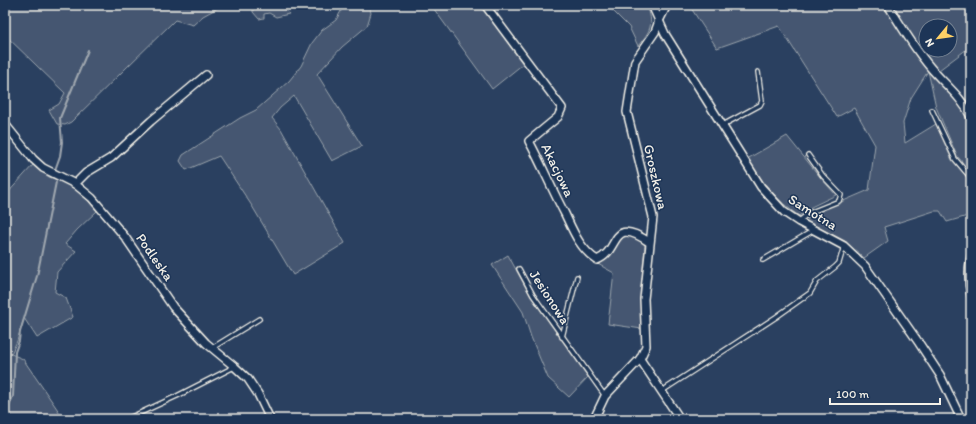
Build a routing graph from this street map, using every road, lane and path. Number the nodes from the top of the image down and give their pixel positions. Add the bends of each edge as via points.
1 (485, 5) edge
2 (652, 5) edge
3 (667, 5) edge
4 (888, 5) edge
5 (658, 21) junction
6 (758, 72) dead end
7 (206, 75) dead end
8 (932, 110) dead end
9 (971, 118) edge
10 (5, 124) edge
11 (722, 126) junction
12 (808, 155) dead end
13 (971, 178) edge
14 (75, 184) junction
15 (799, 222) junction
16 (814, 230) junction
17 (649, 242) junction
18 (844, 246) junction
19 (971, 257) edge
20 (763, 260) dead end
21 (519, 269) dead end
22 (577, 277) dead end
23 (971, 295) edge
24 (259, 319) dead end
25 (562, 337) junction
26 (212, 348) junction
27 (640, 359) junction
28 (235, 367) junction
29 (662, 391) junction
30 (605, 396) junction
31 (127, 419) edge
32 (270, 419) edge
33 (594, 419) edge
34 (680, 419) edge
35 (960, 419) edge

1 - 17 street, Akacjowa via 562,108 558,116 529,141 582,246 597,260 607,254 621,234 632,233
2 - 5 street, Samotna
3 - 5 street, Groszkowa
4 - 9 street via 921,56 955,94
5 - 11 street, Samotna
5 - 17 street, Groszkowa via 655,32 635,61 627,112 653,217
6 - 11 lane via 762,101 760,105
7 - 14 street via 111,158 86,173
8 - 13 lane via 955,159
10 - 14 street, Podleska via 43,168
11 - 15 street, Samotna via 772,201
12 - 15 lane via 841,195 839,200 809,213
14 - 26 street, Podleska via 92,198 125,237 174,307
15 - 16 street, Samotna
16 - 18 street, Samotna
16 - 20 lane
17 - 27 street, Groszkowa via 644,299 646,346
18 - 29 lane via 839,263 817,281 810,293
18 - 35 street, Samotna via 865,266 919,343 940,375
19 - 23 street via 968,282
21 - 25 lane, Jesionowa via 533,295
22 - 25 lane, Jesionowa
24 - 26 lane
25 - 30 lane, Jesionowa
26 - 28 street, Podleska
27 - 29 street
27 - 30 street, Groszkowa
28 - 31 lane
28 - 32 street, Podleska via 248,379
29 - 34 street
30 - 33 street, Groszkowa

